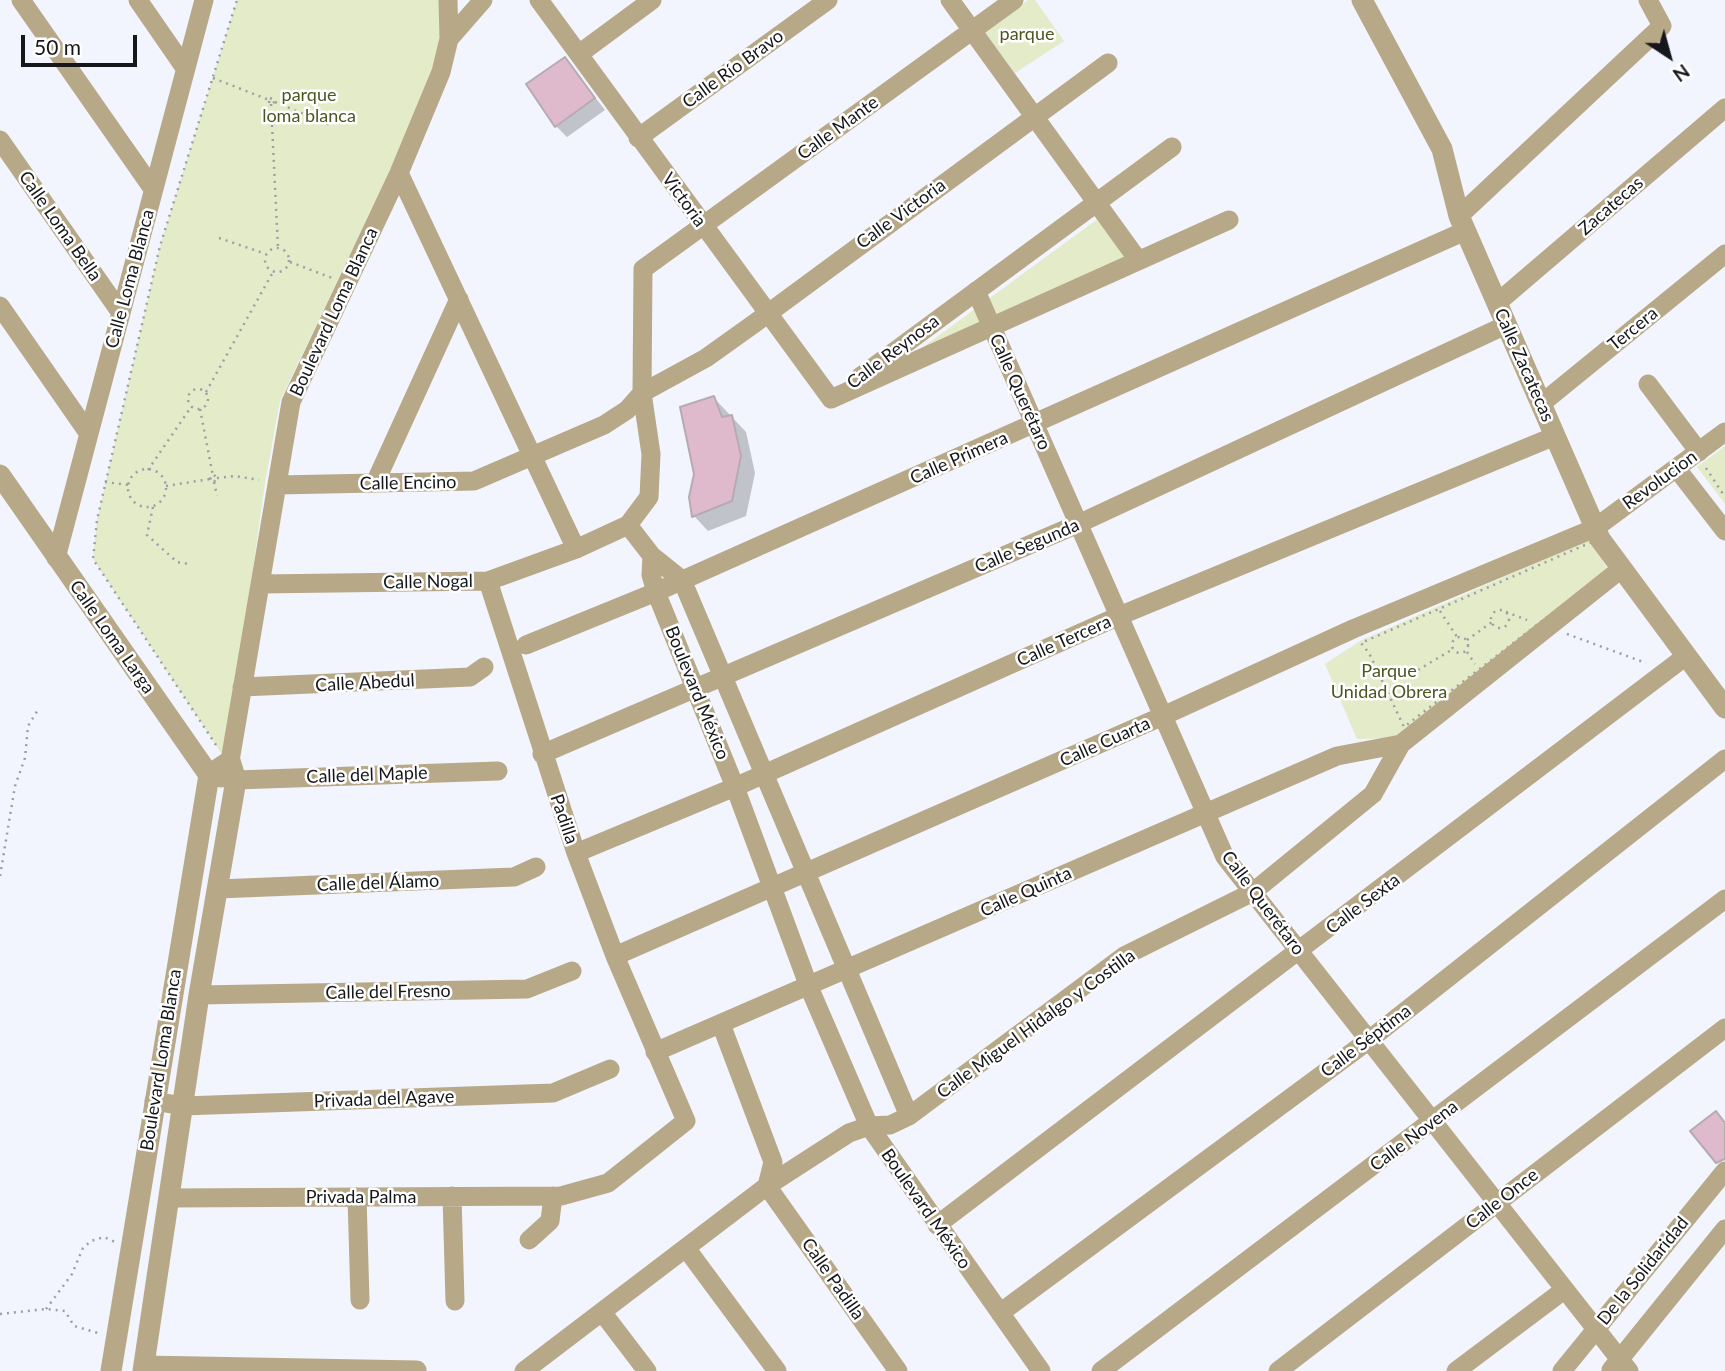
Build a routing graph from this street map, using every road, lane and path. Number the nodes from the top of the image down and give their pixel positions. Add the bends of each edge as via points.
1 (21, 0) edge
2 (138, 0) edge
3 (204, 0) edge
4 (237, 0) edge
5 (448, 0) edge
6 (483, 0) edge
7 (539, 0) edge
8 (652, 0) edge
9 (828, 0) edge
10 (950, 0) edge
11 (1014, 0) edge
12 (1363, 0) edge
13 (1648, 0) edge
14 (972, 30) junction
15 (449, 39) junction
16 (579, 54) junction
17 (1108, 63) dead end
18 (186, 68) junction
19 (212, 77) junction
20 (273, 103) junction
21 (1725, 108) edge
22 (1036, 116) junction
23 (330, 125) dead end
24 (638, 138) junction
25 (0, 140) edge
26 (1172, 147) dead end
27 (399, 173) junction
28 (153, 189) junction
29 (1098, 201) junction
30 (1229, 220) dead end
31 (1462, 223) junction
32 (704, 227) junction
33 (219, 238) dead end
34 (278, 248) junction
35 (266, 254) junction
36 (1725, 254) edge
37 (1138, 260) junction
38 (290, 262) junction
39 (273, 272) junction
40 (338, 280) dead end
41 (976, 291) junction
42 (459, 299) junction
43 (1497, 303) junction
44 (0, 306) edge
45 (767, 312) junction
46 (121, 313) junction
47 (1506, 325) junction
48 (992, 328) junction
49 (1648, 384) dead end
50 (206, 392) junction
51 (642, 393) junction
52 (831, 399) junction
53 (1541, 404) junction
54 (191, 407) junction
55 (200, 409) junction
56 (1035, 425) junction
57 (1725, 432) edge
58 (89, 434) junction
59 (1555, 436) junction
60 (533, 455) junction
61 (1707, 456) junction
62 (1677, 469) junction
63 (148, 470) junction
64 (0, 475) edge
65 (212, 479) junction
66 (105, 482) junction
67 (272, 483) junction
68 (375, 483) junction
69 (129, 485) junction
70 (166, 486) junction
71 (217, 496) dead end
72 (1725, 497) edge
73 (153, 507) junction
74 (1079, 524) junction
75 (628, 525) junction
76 (1595, 528) junction
77 (1725, 531) edge
78 (576, 549) junction
79 (652, 556) junction
80 (56, 558) junction
81 (189, 564) dead end
82 (1621, 569) junction
83 (682, 580) junction
84 (488, 581) junction
85 (260, 584) junction
86 (656, 592) junction
87 (1438, 609) junction
88 (1506, 612) junction
89 (1119, 616) junction
90 (1492, 622) junction
91 (1544, 626) dead end
92 (1556, 631) dead end
93 (1457, 637) junction
94 (1467, 640) junction
95 (526, 645) dead end
96 (1453, 649) junction
97 (1466, 651) junction
98 (1686, 656) junction
99 (484, 667) dead end
100 (1658, 667) dead end
101 (1418, 670) dead end
102 (1478, 670) junction
103 (722, 675) junction
104 (242, 687) junction
105 (696, 690) junction
106 (39, 708) dead end
107 (1725, 708) edge
108 (1163, 716) junction
109 (1401, 744) junction
110 (542, 754) junction
111 (1725, 759) edge
112 (229, 765) junction
113 (498, 771) dead end
114 (765, 774) junction
115 (209, 775) junction
116 (735, 787) junction
117 (1206, 813) junction
118 (576, 853) junction
119 (536, 867) dead end
120 (807, 873) junction
121 (0, 876) edge
122 (773, 886) junction
123 (218, 889) junction
124 (1253, 892) junction
125 (1725, 899) edge
126 (1300, 952) junction
127 (615, 956) junction
128 (848, 969) junction
129 (572, 971) dead end
130 (809, 987) junction
131 (200, 995) junction
132 (720, 1024) junction
133 (1725, 1028) edge
134 (1368, 1040) junction
135 (655, 1052) junction
136 (610, 1069) dead end
137 (154, 1101) junction
138 (183, 1106) junction
139 (909, 1116) junction
140 (1433, 1122) junction
141 (869, 1126) junction
142 (1722, 1182) edge
143 (767, 1186) junction
144 (452, 1196) junction
145 (553, 1196) junction
146 (357, 1197) junction
147 (169, 1198) junction
148 (1496, 1203) junction
149 (937, 1225) junction
150 (1725, 1230) edge
151 (132, 1239) junction
152 (529, 1240) dead end
153 (686, 1248) junction
154 (1564, 1290) junction
155 (360, 1300) dead end
156 (455, 1301) dead end
157 (46, 1309) junction
158 (601, 1312) junction
159 (1000, 1313) junction
160 (0, 1314) edge
161 (118, 1327) junction
162 (1595, 1330) junction
163 (112, 1362) edge
164 (144, 1364) edge
165 (1620, 1367) edge
166 (417, 1370) edge
167 (524, 1371) edge
168 (647, 1371) edge
169 (777, 1371) edge
170 (898, 1371) edge
171 (1041, 1371) edge
172 (1101, 1371) edge
173 (1278, 1371) edge
174 (1456, 1371) edge
175 (1562, 1371) edge

1 - 28 street
2 - 18 street
3 - 18 street, Calle Loma Blanca
4 - 19 path
5 - 15 street
6 - 15 street
7 - 16 street, Victoria
8 - 16 street
9 - 24 street, Calle Río Bravo
10 - 14 street
11 - 14 street, Calle Mante
12 - 31 street, Calle Zacatecas via 1442,149
13 - 31 street, Calle Primera via 1662,26
14 - 22 street
14 - 32 street, Calle Mante
15 - 27 street, Boulevard Loma Blanca via 442,72
16 - 24 street, Victoria
17 - 22 street, Calle Victoria
18 - 28 street, Calle Loma Blanca
19 - 20 path
19 - 66 path via 160,246
20 - 23 path
20 - 34 path
21 - 43 street, Zacatecas
22 - 29 street
22 - 45 street, Calle Victoria
24 - 32 street, Victoria
25 - 46 street, Calle Loma Bella
26 - 29 street, Calle Reynosa
27 - 42 street
27 - 67 street, Boulevard Loma Blanca via 291,402
28 - 46 street, Calle Loma Blanca
29 - 37 street
29 - 41 street, Calle Reynosa
30 - 37 street, Calle Reynosa
31 - 43 street, Calle Zacatecas
31 - 56 street, Calle Primera
32 - 45 street, Victoria
32 - 51 street, Calle Mante via 643,269
33 - 35 path
34 - 35 path
34 - 38 path via 288,254
35 - 39 path via 265,263
36 - 53 street, Tercera
37 - 48 street, Calle Reynosa
38 - 39 path via 286,270
38 - 40 path
39 - 50 path
41 - 48 street, Calle Querétaro
41 - 52 street, Calle Reynosa
42 - 60 street
42 - 68 street
43 - 47 street, Calle Zacatecas
44 - 58 street
45 - 51 street, Calle Victoria via 706,358
45 - 52 street, Victoria
46 - 58 street, Calle Loma Blanca
47 - 53 street, Calle Zacatecas
47 - 74 street, Calle Segunda
48 - 52 street, Calle Reynosa
48 - 56 street, Calle Querétaro
49 - 61 street
50 - 54 path via 191,392
50 - 55 path via 208,402
51 - 60 street, Calle Encino via 604,425
51 - 75 street via 651,454 649,497
53 - 59 street, Calle Zacatecas
54 - 55 path
54 - 63 path
55 - 65 path
56 - 74 street, Calle Querétaro
56 - 83 street, Calle Primera
57 - 61 street, Revolucion
58 - 80 street, Calle Loma Blanca
59 - 76 street, Calle Zacatecas
59 - 89 street, Calle Tercera
60 - 68 street, Calle Encino via 474,481
60 - 78 street
61 - 62 street, Revolucion
61 - 72 path via 1705,469
62 - 76 street, Revolucion
62 - 77 street
63 - 69 path via 133,475
63 - 70 path via 161,475
64 - 80 street, Calle Loma Larga
65 - 67 path via 235,476
65 - 70 path
65 - 71 path
66 - 69 path
66 - 112 path via 93,559
67 - 68 street, Calle Encino
67 - 85 street, Boulevard Loma Blanca
69 - 73 path via 135,504
70 - 73 path via 163,499
73 - 81 path via 147,535 177,562
74 - 89 street, Calle Querétaro
74 - 103 street, Calle Segunda
75 - 78 street, Calle Nogal
75 - 79 street
76 - 82 street, Calle Zacatecas
76 - 108 street, Calle Cuarta via 1353,629
78 - 84 street, Calle Nogal
79 - 83 street, Boulevard México
79 - 86 street, Boulevard México
80 - 115 street, Calle Loma Larga
82 - 98 street, Calle Zacatecas
82 - 109 street, Calle Miguel Hidalgo y Costilla
83 - 86 street, Calle Primera
83 - 103 street, Boulevard México
84 - 85 street, Calle Nogal
84 - 110 street, Padilla
85 - 104 street, Boulevard Loma Blanca
86 - 95 street, Calle Primera
86 - 105 street, Boulevard México
87 - 93 path
87 - 102 path via 1361,643 1404,727
87 - 102 path via 1594,541 1611,568
88 - 90 path via 1494,612
88 - 90 path via 1506,625 1497,627
88 - 91 path
89 - 108 street, Calle Querétaro
89 - 114 street, Calle Tercera
90 - 94 path
92 - 100 path
93 - 94 path
93 - 96 path
94 - 97 path
96 - 97 path
96 - 101 path
97 - 102 path
98 - 107 street, Calle Zacatecas
98 - 126 street, Calle Sexta
99 - 104 street, Calle Abedul via 470,677
103 - 105 street, Calle Segunda
103 - 114 street, Boulevard México
104 - 112 street, Boulevard Loma Blanca
105 - 110 street, Calle Segunda
105 - 116 street, Boulevard México
106 - 121 path via 28,726
108 - 117 street, Calle Querétaro
108 - 120 street, Calle Cuarta
109 - 117 street, Calle Quinta via 1337,756
109 - 124 street, Calle Miguel Hidalgo y Costilla via 1373,794
110 - 118 street, Padilla
111 - 134 street, Calle Séptima
112 - 113 street, Calle del Maple
112 - 115 street
112 - 123 street, Boulevard Loma Blanca
114 - 116 street, Calle Tercera
114 - 120 street, Boulevard México
115 - 137 street, Boulevard Loma Blanca
116 - 118 street, Calle Tercera
116 - 122 street, Boulevard México
117 - 124 street, Calle Querétaro via 1225,857
117 - 128 street, Calle Quinta
118 - 127 street, Padilla
119 - 123 street, Calle del Álamo via 514,877
120 - 122 street, Calle Cuarta
120 - 128 street, Boulevard México
122 - 127 street, Calle Cuarta
122 - 130 street, Boulevard México
123 - 131 street, Boulevard Loma Blanca
124 - 126 street, Calle Querétaro
124 - 139 street, Calle Miguel Hidalgo y Costilla via 1124,956
125 - 140 street, Calle Novena
126 - 134 street, Calle Querétaro
126 - 149 street, Calle Sexta
127 - 135 street, Padilla
128 - 130 street, Calle Quinta
128 - 139 street, Boulevard México
129 - 131 street, Calle del Fresno via 527,989
130 - 132 street, Calle Quinta
130 - 141 street, Boulevard México
131 - 138 street, Boulevard Loma Blanca
132 - 135 street, Calle Quinta
132 - 143 street via 773,1162
133 - 148 street, Calle Once
134 - 140 street, Calle Querétaro
134 - 159 street, Calle Séptima
135 - 145 street, Privada Palma via 686,1121 608,1183
136 - 138 street, Privada del Agave via 553,1093
137 - 138 street, Privada del Agave
137 - 151 street, Boulevard Loma Blanca
138 - 147 street, Boulevard Loma Blanca
139 - 141 street, Calle Miguel Hidalgo y Costilla via 890,1125
140 - 148 street, Calle Querétaro
140 - 172 street, Calle Novena
141 - 143 street, Calle Miguel Hidalgo y Costilla via 849,1133
141 - 149 street, Boulevard México
142 - 162 street, De la Solidaridad
143 - 153 street, Calle Miguel Hidalgo y Costilla
143 - 170 street, Calle Padilla
144 - 145 street, Privada Palma
144 - 146 street, Privada Palma
144 - 156 street
145 - 152 street via 550,1221
146 - 147 street, Privada Palma
146 - 155 street
147 - 164 street, Boulevard Loma Blanca
148 - 154 street, Calle Querétaro
148 - 173 street, Calle Once
149 - 159 street, Boulevard México
150 - 165 street
151 - 157 path via 121,1244 104,1237 91,1241
151 - 161 street, Boulevard Loma Blanca
153 - 158 street, Calle Miguel Hidalgo y Costilla
153 - 169 street
154 - 162 street, Calle Querétaro
154 - 174 street
157 - 160 path
157 - 161 path via 65,1311 74,1326 93,1334
158 - 167 street, Calle Miguel Hidalgo y Costilla
158 - 168 street
159 - 171 street, Boulevard México
161 - 163 street, Boulevard Loma Blanca
162 - 165 street, Calle Querétaro
162 - 175 street, De la Solidaridad
163 - 164 street
164 - 166 street

